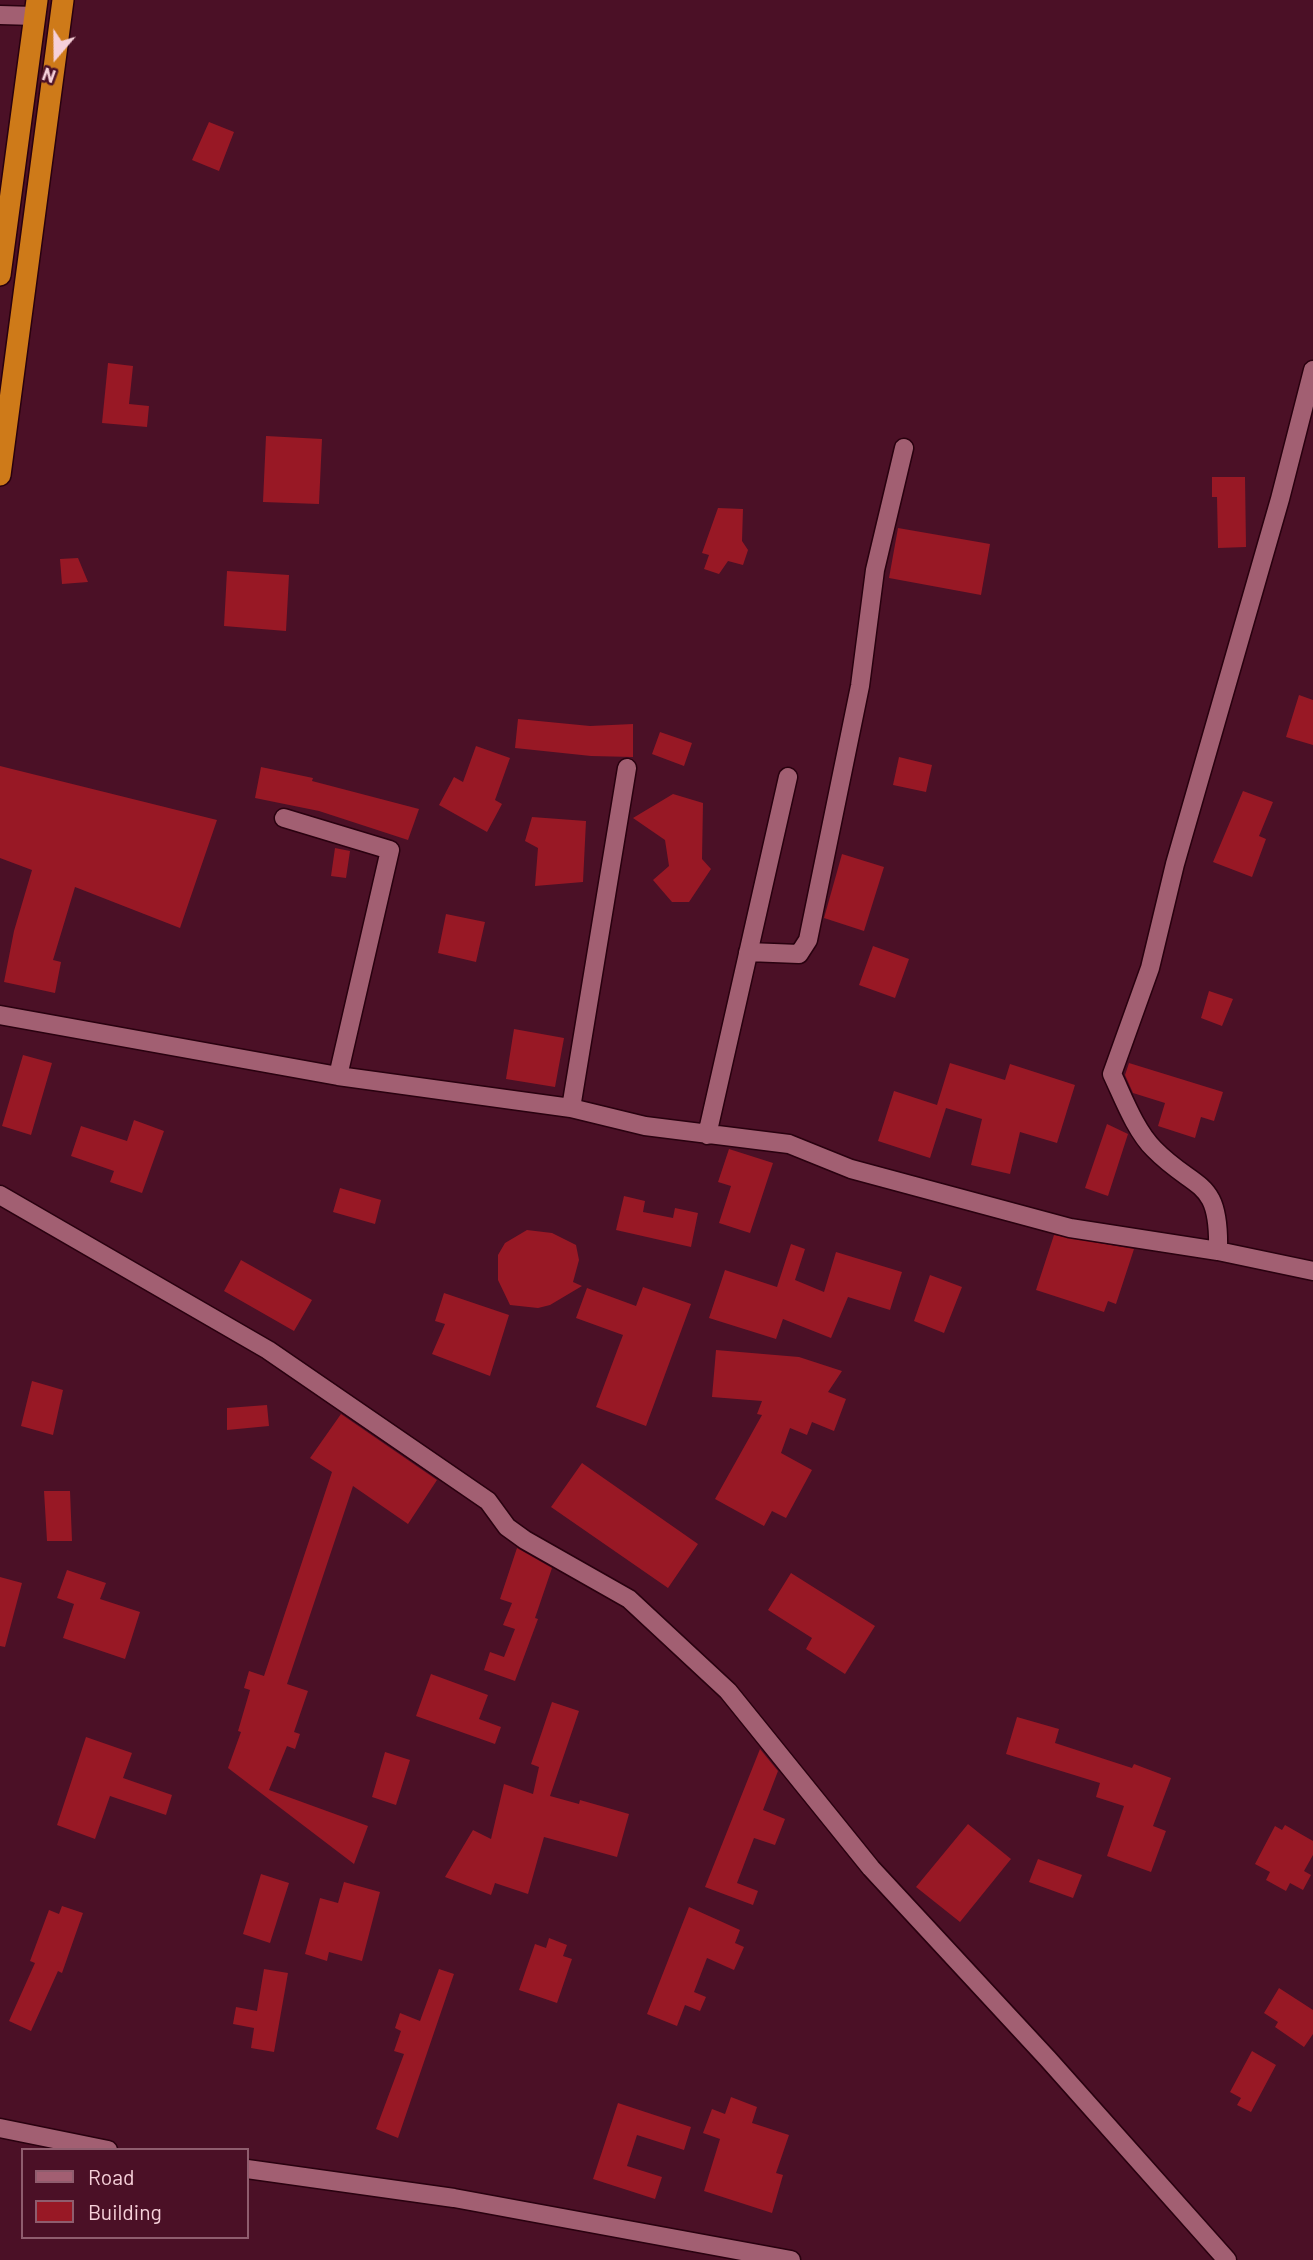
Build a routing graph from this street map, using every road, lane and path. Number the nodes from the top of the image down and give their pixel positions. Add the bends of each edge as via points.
1 (62, 0) edge
2 (36, 8) edge
3 (0, 15) edge
4 (0, 275) edge
5 (1313, 370) edge
6 (904, 448) dead end
7 (0, 475) edge
8 (627, 768) dead end
9 (788, 776) dead end
10 (284, 818) dead end
11 (748, 952) junction
12 (0, 1014) edge
13 (338, 1076) junction
14 (571, 1108) junction
15 (707, 1135) junction
16 (0, 1195) edge
17 (1218, 1251) junction
18 (1313, 1271) edge
19 (0, 2127) edge
20 (99, 2148) edge
21 (248, 2169) edge
22 (791, 2260) edge
23 (1227, 2260) edge

1 - 7 highway
2 - 3 street
2 - 4 highway
5 - 17 street via 1150,968 1112,1073 1153,1149 1202,1185 1219,1216
6 - 11 street via 875,570 860,686 808,940 799,954
8 - 14 street
9 - 11 street
10 - 13 street via 390,850
11 - 15 street
12 - 13 street
13 - 14 street
14 - 15 street
15 - 17 street via 789,1144 851,1169 1070,1228
16 - 23 street via 268,1350 488,1501 507,1527 525,1540 629,1599 728,1691 871,1868
17 - 18 street
19 - 20 street
21 - 22 street via 453,2198

